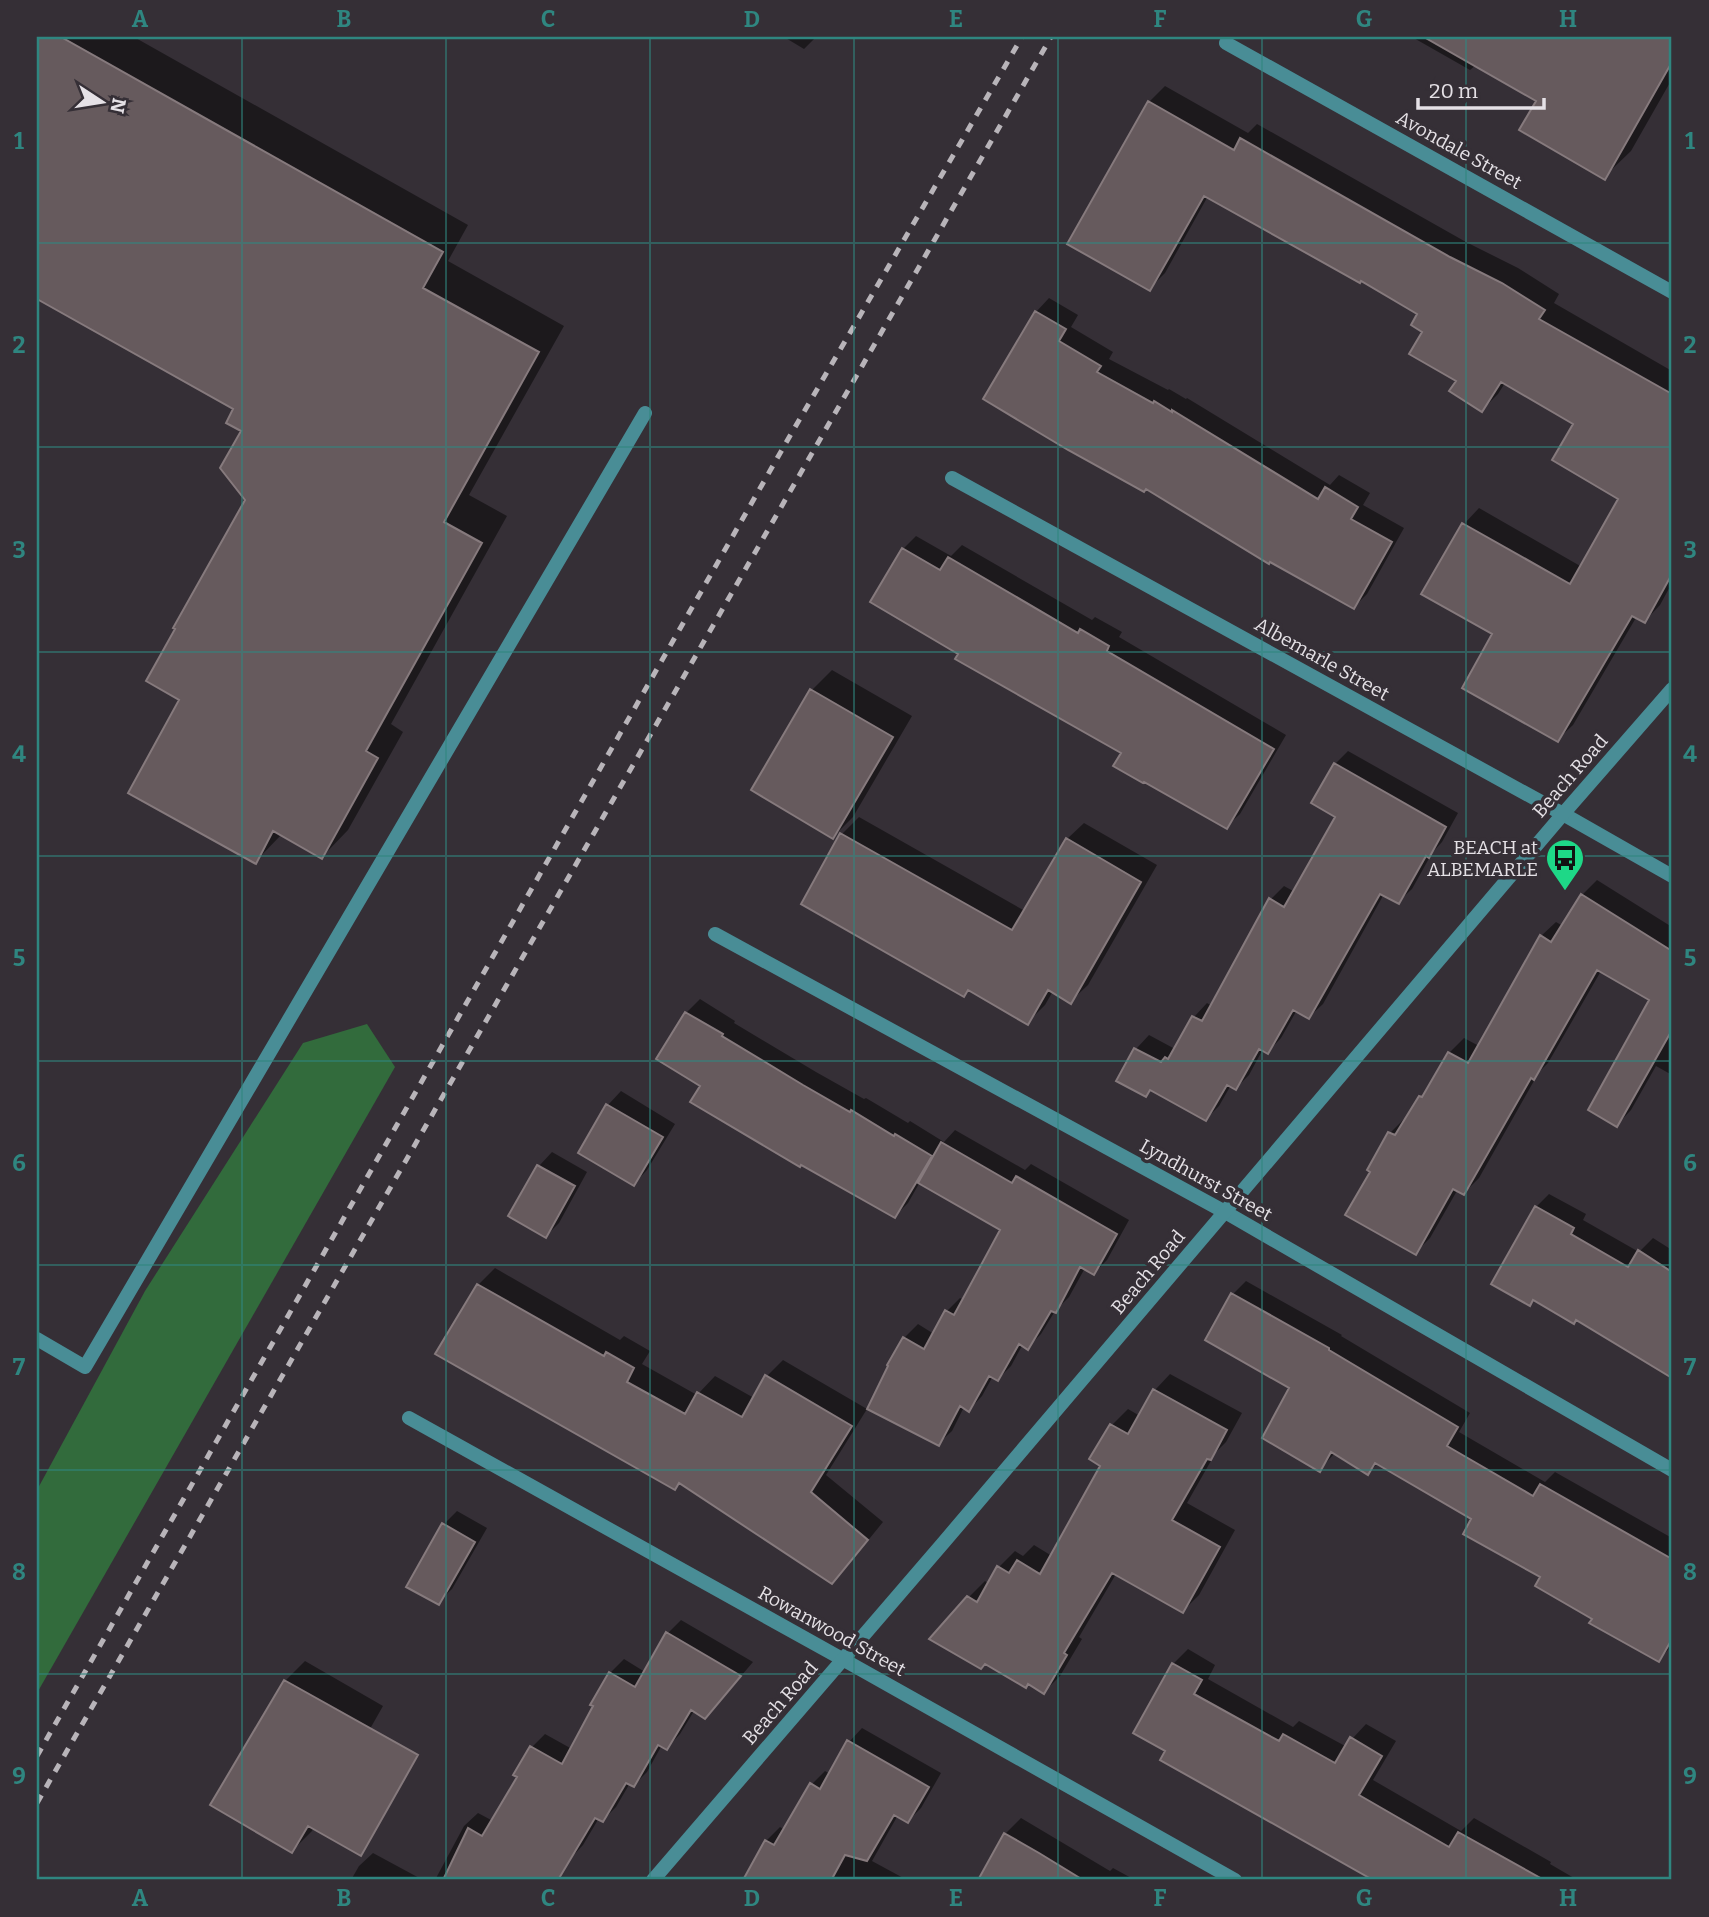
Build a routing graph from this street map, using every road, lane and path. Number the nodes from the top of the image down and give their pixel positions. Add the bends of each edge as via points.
1 (1226, 43) dead end
2 (1672, 292) edge
3 (645, 413) dead end
4 (952, 478) dead end
5 (1672, 689) edge
6 (1563, 814) junction
7 (1672, 876) edge
8 (715, 934) dead end
9 (1225, 1212) junction
10 (37, 1339) edge
11 (409, 1418) dead end
12 (1672, 1470) edge
13 (844, 1660) junction
14 (653, 1880) edge
15 (1235, 1880) edge

1 - 2 street, Avondale Street
3 - 10 street via 85,1367
4 - 6 street, Albemarle Street
5 - 6 street, Beach Road
6 - 7 street, Albemarle Street
6 - 9 street, Beach Road
8 - 9 street, Lyndhurst Street
9 - 12 street, Lyndhurst Street
9 - 13 street, Beach Road
11 - 13 street, Rowanwood Street
13 - 14 street, Beach Road
13 - 15 street, Rowanwood Street

